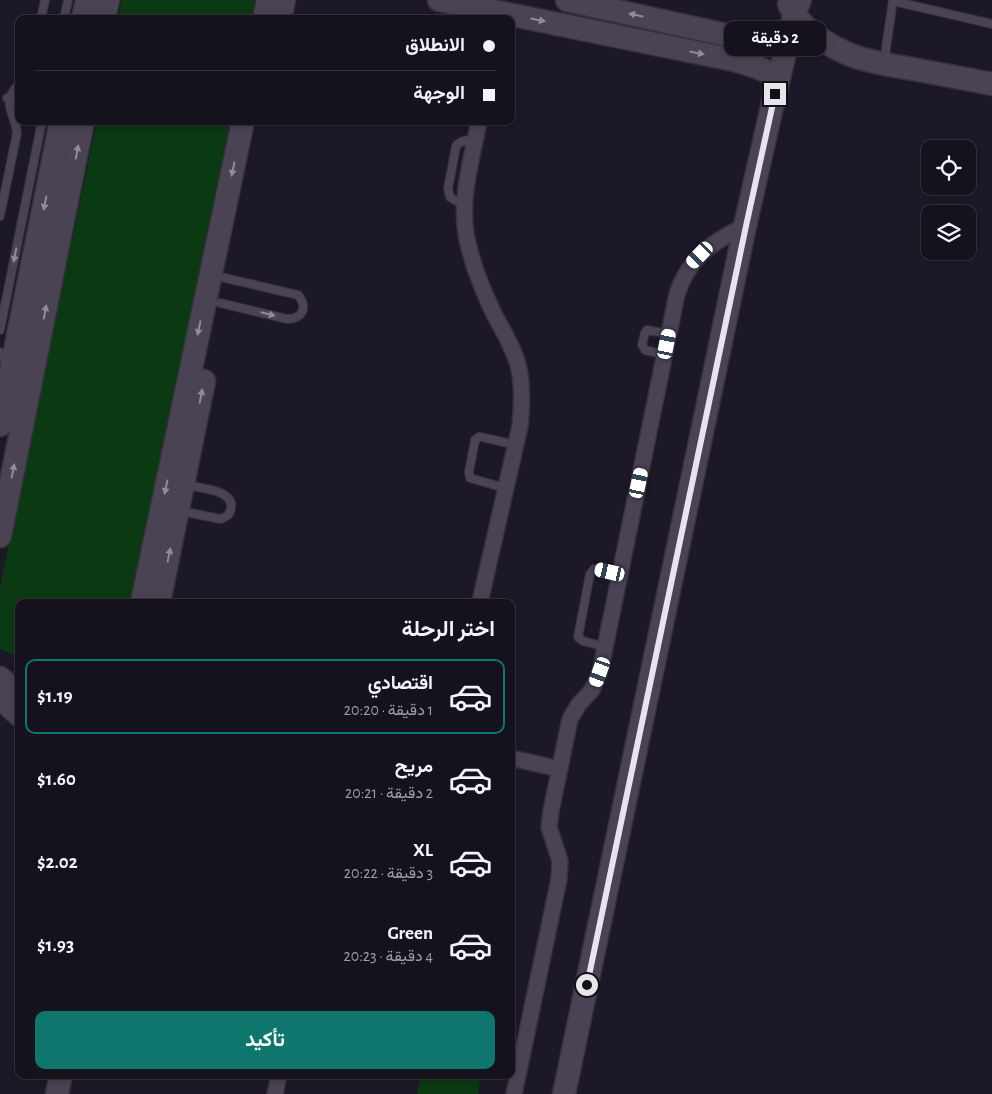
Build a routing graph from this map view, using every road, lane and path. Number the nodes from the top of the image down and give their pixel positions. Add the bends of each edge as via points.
1 (45, 0) edge
2 (68, 0) edge
3 (87, 0) edge
4 (108, 0) edge
5 (268, 0) edge
6 (284, 0) edge
7 (439, 0) edge
8 (567, 0) edge
9 (893, 0) edge
10 (908, 2) edge
11 (794, 5) edge
12 (42, 15) edge
13 (65, 15) edge
14 (84, 15) edge
15 (105, 15) edge
16 (265, 15) edge
17 (281, 15) edge
18 (496, 15) edge
19 (515, 19) edge
20 (992, 24) edge
21 (787, 44) junction
22 (884, 64) junction
23 (779, 77) junction
24 (992, 84) edge
25 (15, 87) edge
26 (7, 98) junction
27 (15, 100) edge
28 (41, 125) edge
29 (60, 125) edge
30 (82, 125) edge
31 (242, 125) edge
32 (257, 125) edge
33 (478, 125) edge
34 (0, 216) edge
35 (746, 226) junction
36 (225, 278) junction
37 (220, 303) junction
38 (0, 330) edge
39 (669, 334) junction
40 (665, 355) junction
41 (6, 360) edge
42 (0, 425) edge
43 (516, 445) junction
44 (183, 485) junction
45 (506, 488) junction
46 (178, 511) junction
47 (0, 536) edge
48 (620, 574) junction
49 (143, 599) edge
50 (160, 599) edge
51 (481, 599) edge
52 (605, 647) junction
53 (0, 666) edge
54 (15, 669) edge
55 (0, 678) edge
56 (15, 690) edge
57 (0, 698) edge
58 (15, 711) edge
59 (515, 759) edge
60 (560, 769) junction
61 (45, 1079) edge
62 (60, 1079) edge
63 (278, 1079) edge
64 (42, 1094) edge
65 (57, 1094) edge
66 (275, 1094) edge
67 (514, 1094) edge
68 (564, 1094) edge

1 - 12 lane
2 - 13 lane
3 - 14 street
4 - 15 street
5 - 16 street
6 - 17 street
7 - 18 street
21 -> 8 street via 749,40
9 - 10 lane
9 - 22 lane
10 - 20 lane
11 - 21 street
11 - 22 street via 818,36 843,52
19 -> 23 street via 734,60
21 - 23 street
22 - 24 street
23 - 35 street
25 - 26 lane
26 - 27 lane
26 - 34 lane via 6,108 17,133
28 -> 38 lane
29 -> 41 street
47 -> 30 street
31 -> 49 street
32 - 36 street
33 - 43 street via 464,206 467,236 484,293 519,367 522,407
35 - 39 street via 716,242 692,263 680,284
35 - 68 street
36 - 37 street
37 -> 36 lane via 287,319 301,315 304,308 298,295
44 -> 37 street
39 - 40 street
39 - 40 lane via 647,330 642,345 645,350
40 - 48 street
41 - 42 street
43 - 45 street
43 - 45 lane via 481,437 475,440 470,478
44 - 46 street
44 - 46 lane via 221,492 232,506 221,519
45 - 51 street
50 -> 46 street
48 - 52 street
48 - 52 lane via 594,569 590,574 578,637
52 - 60 street via 596,682 570,719
53 - 54 street
55 - 56 street
57 - 58 street
59 - 60 street
60 - 67 street via 549,827 560,861 559,879
61 - 64 street
62 - 65 street
63 - 66 street

